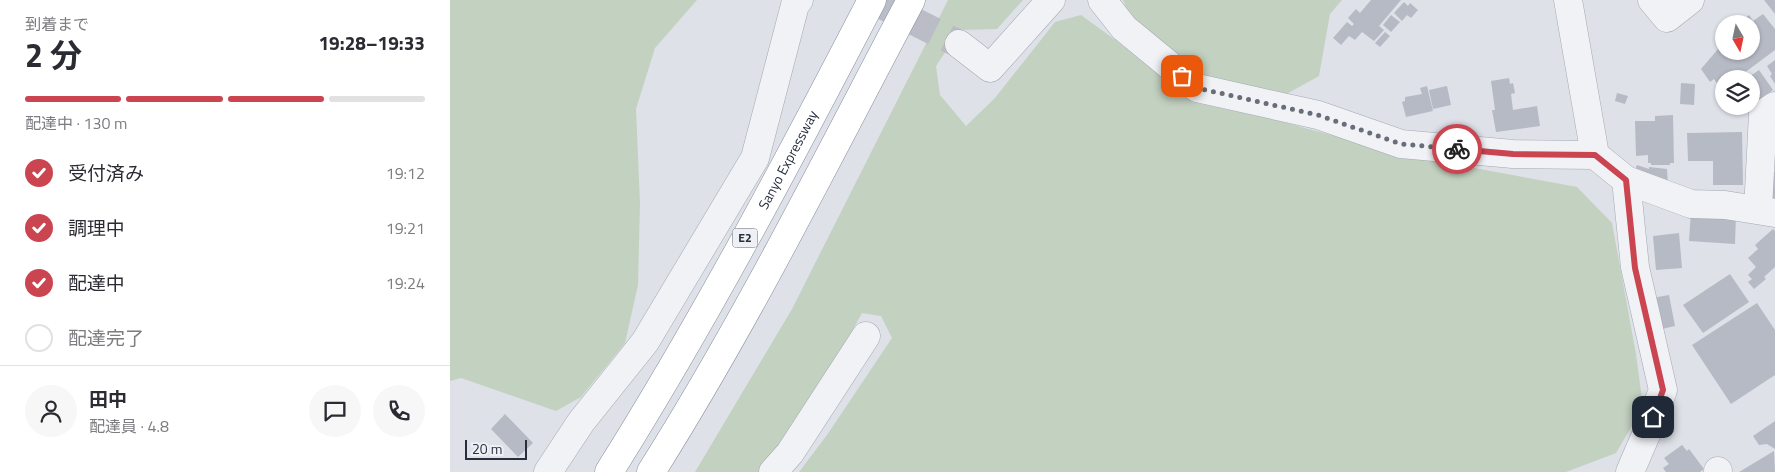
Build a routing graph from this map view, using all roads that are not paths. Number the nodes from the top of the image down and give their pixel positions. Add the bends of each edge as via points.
1 (799, 0) edge
2 (872, 0) edge
3 (911, 0) edge
4 (1051, 0) edge
5 (1102, 0) edge
6 (1652, 0) edge
7 (1690, 0) edge
8 (1564, 6) edge
9 (959, 44) tunnel mouth
10 (1775, 106) edge
11 (1595, 155) junction
12 (1626, 180) junction
13 (1766, 212) edge
14 (866, 336) dead end
15 (548, 472) edge
16 (609, 472) edge
17 (651, 472) edge
18 (773, 472) edge
19 (1630, 472) edge

1 - 15 street via 755,158 645,342 581,422
2 - 16 highway, Sanyo Expressway / E2 via 721,282
3 - 17 highway, E2 via 740,322
4 - 9 street via 990,68
5 - 11 street via 1124,28 1197,88 1318,115 1401,144 1513,154
6 - 7 street via 1667,18
8 - 11 street
10 - 13 street via 1763,114
11 - 12 street
12 - 13 street via 1691,204 1725,205
12 - 19 street via 1635,268 1663,390
14 - 18 street via 790,453

